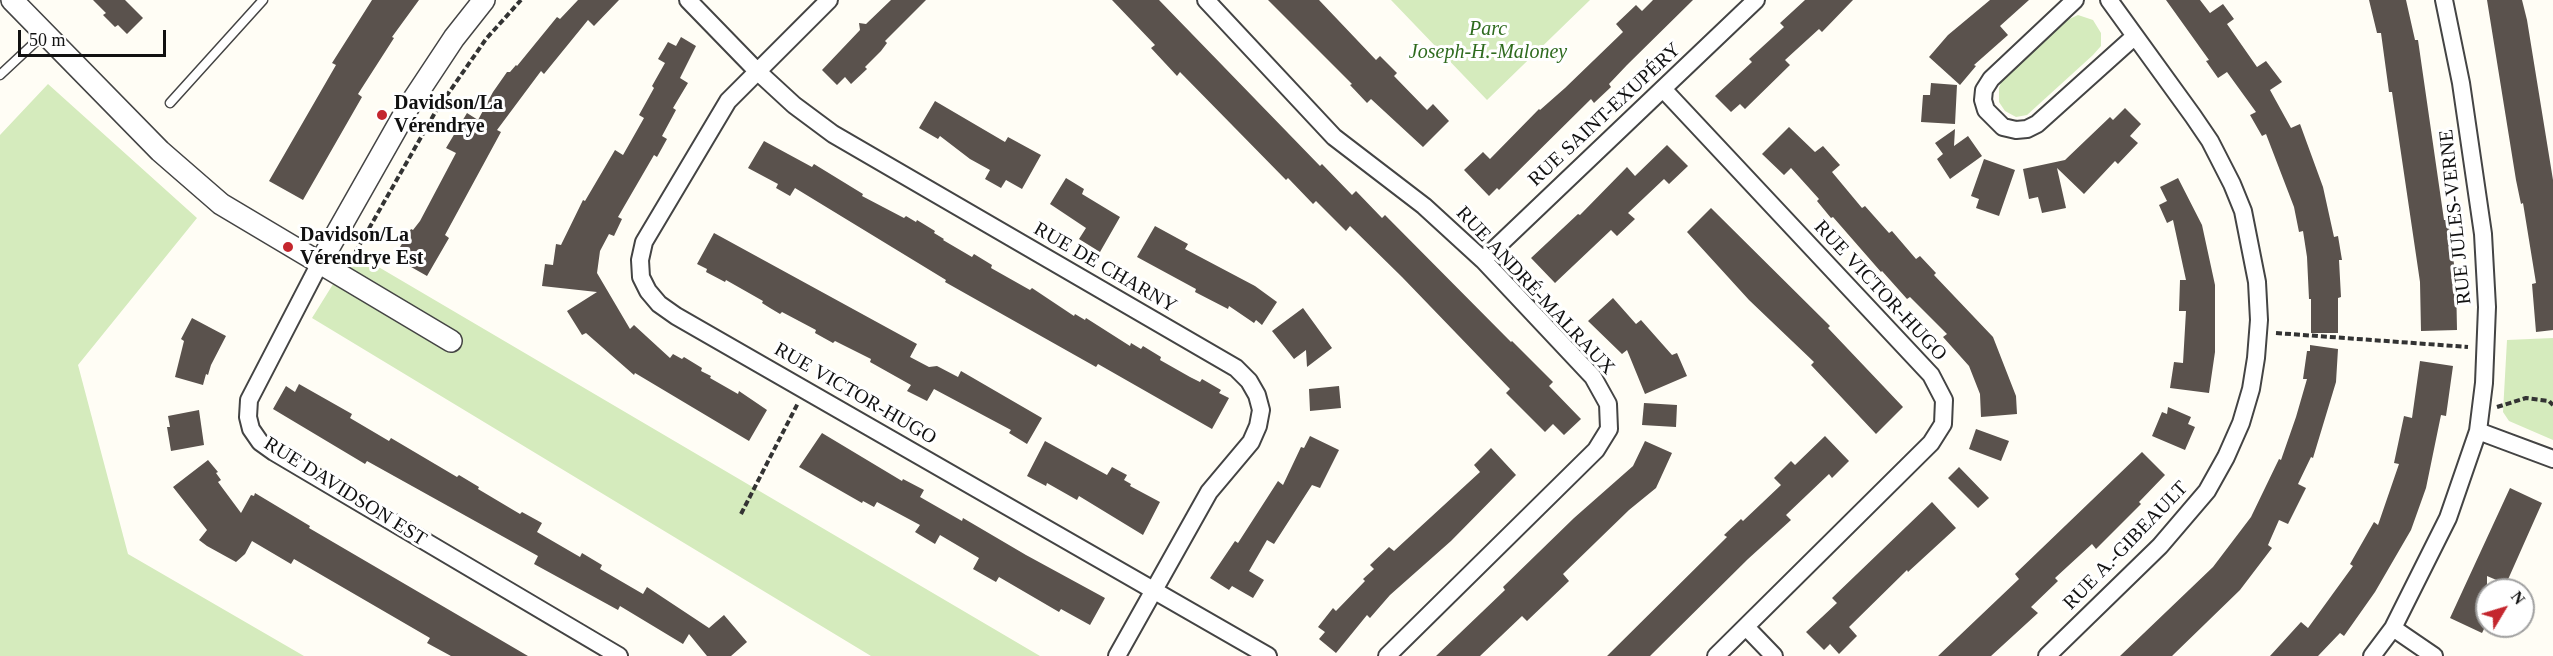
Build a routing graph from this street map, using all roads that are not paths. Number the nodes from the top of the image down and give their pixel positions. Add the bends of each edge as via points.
1 (12, 0) edge
2 (263, 0) edge
3 (484, 0) edge
4 (688, 0) edge
5 (829, 0) edge
6 (1206, 0) edge
7 (1756, 0) edge
8 (2076, 0) edge
9 (2109, 0) edge
10 (2444, 0) edge
11 (45, 33) junction
12 (2135, 36) junction
13 (756, 70) junction
14 (0, 75) edge
15 (1664, 90) junction
16 (170, 103) dead end
17 (1483, 260) junction
18 (320, 263) junction
19 (451, 341) dead end
20 (2478, 431) junction
21 (2553, 459) edge
22 (1154, 590) junction
23 (1746, 627) junction
24 (2393, 628) junction
25 (619, 656) edge
26 (1117, 656) edge
27 (1268, 656) edge
28 (1387, 656) edge
29 (1716, 656) edge
30 (1774, 656) edge
31 (2047, 656) edge
32 (2372, 656) edge
33 (2434, 656) edge

1 - 11 street
2 - 16 lane
3 - 18 street, RUE DAVIDSON EST via 409,106
4 - 13 street, RUE DE CHARNY
5 - 13 street
6 - 17 street, RUE ANDRÉ-MALRAUX via 1334,137 1424,206
7 - 15 street, RUE SAINT-EXUPÉRY
8 - 12 street via 1990,79 1983,100 1986,110 2003,127 2016,130 2037,124
9 - 12 street, RUE A.-GIBEAULT
10 - 20 street, RUE JULES-VERNE via 2461,83 2487,273 2487,349
11 - 14 lane
11 - 18 street via 160,151 204,190
12 - 31 street, RUE A.-GIBEAULT via 2210,141 2242,211 2256,272 2258,332 2251,389 2241,423 2207,491 2160,546
13 - 22 street, RUE DE CHARNY via 833,134 1236,368 1249,381 1261,410 1251,442 1209,492
13 - 22 street, RUE VICTOR-HUGO via 728,101 644,242 641,277 648,291 676,316
15 - 17 street, RUE SAINT-EXUPÉRY
15 - 23 street, RUE VICTOR-HUGO via 1931,375 1944,400 1943,424 1931,443
17 - 28 street, RUE ANDRÉ-MALRAUX via 1593,377 1608,404 1609,429 1596,450
18 - 19 street
18 - 25 street, RUE DAVIDSON EST via 249,400 251,429 260,442
20 - 21 street
20 - 24 street, RUE JULES-VERNE via 2448,519
22 - 26 street, RUE DE CHARNY
22 - 27 street, RUE VICTOR-HUGO
23 - 29 street, RUE VICTOR-HUGO
23 - 30 street
24 - 32 street, RUE JULES-VERNE
24 - 33 street

